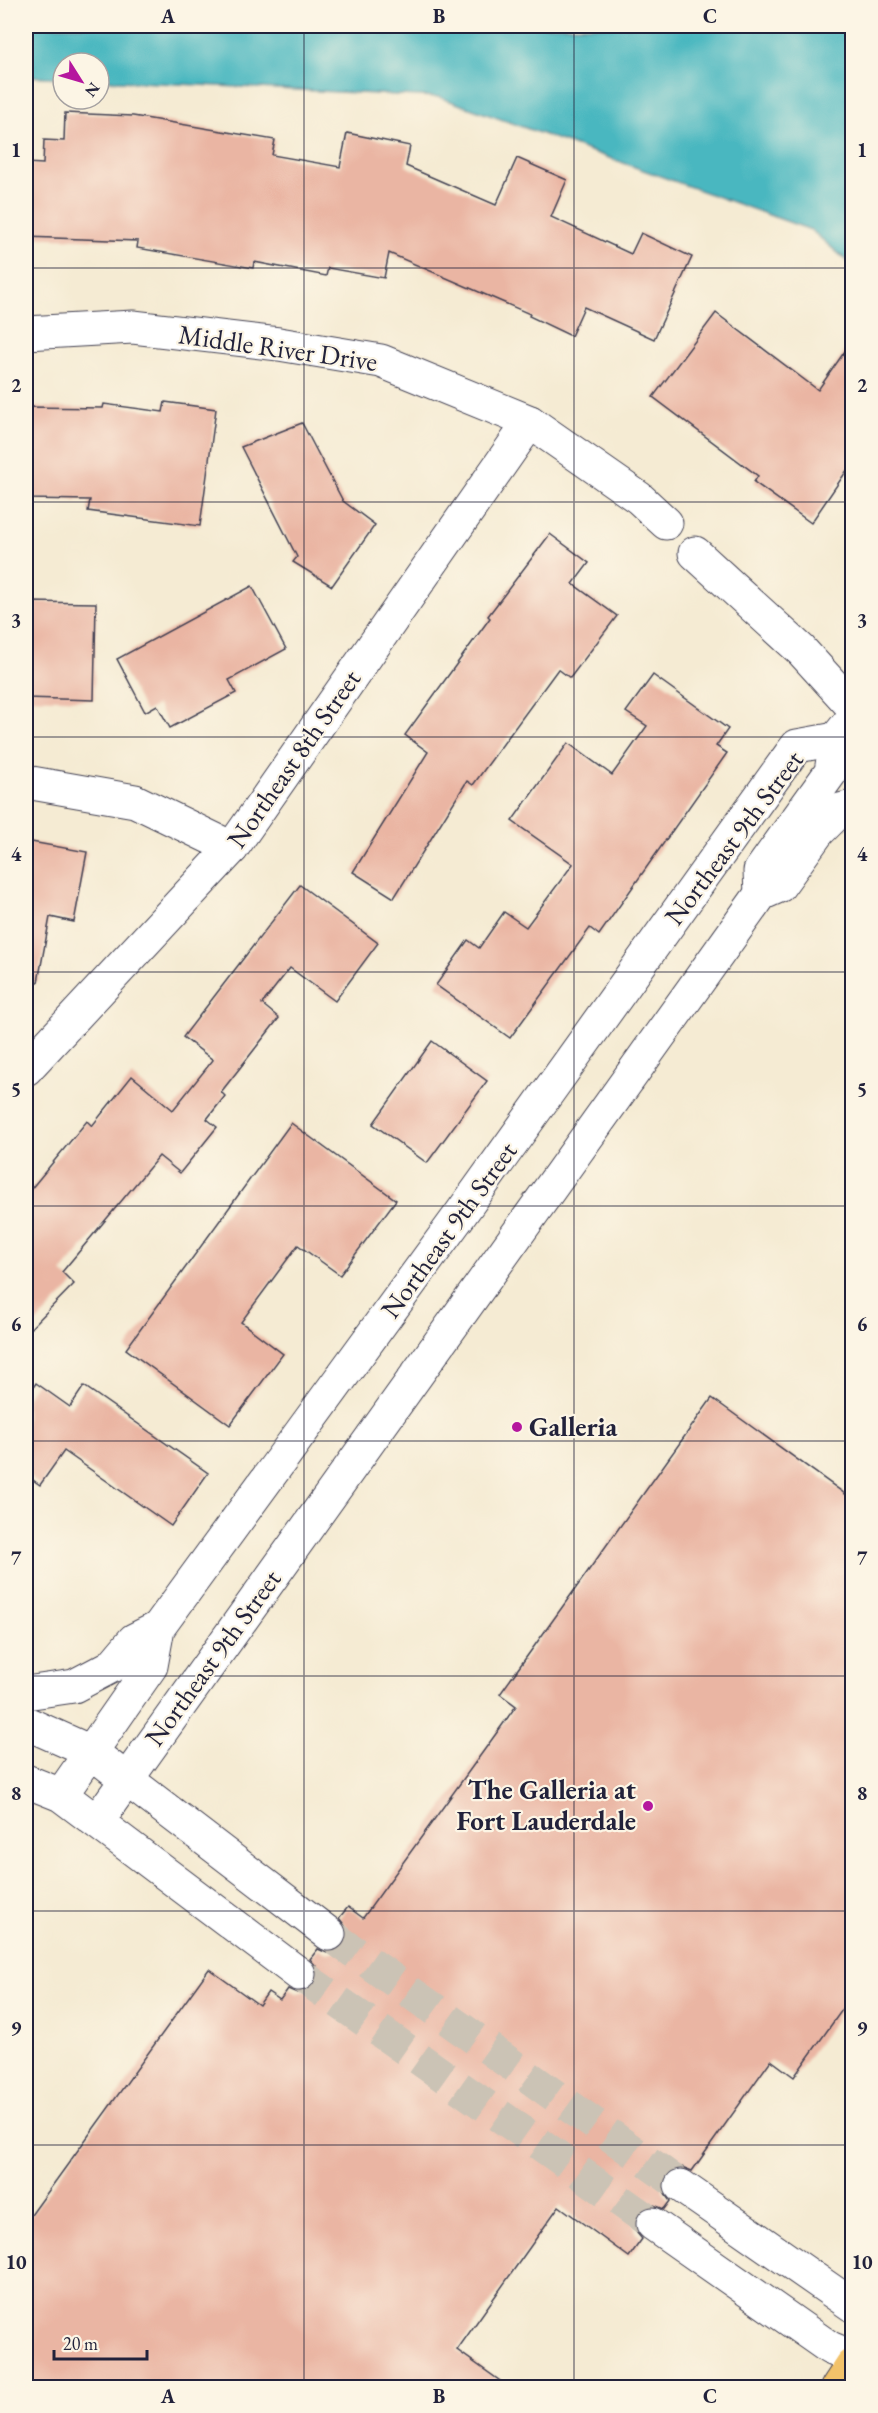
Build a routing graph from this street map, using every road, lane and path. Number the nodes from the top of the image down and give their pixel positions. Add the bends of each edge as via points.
1 (26, 333) edge
2 (530, 422) junction
3 (666, 523) dead end
4 (695, 553) dead end
5 (852, 706) edge
6 (844, 729) edge
7 (26, 782) edge
8 (852, 807) edge
9 (232, 848) junction
10 (761, 894) junction
11 (26, 1069) edge
12 (158, 1628) junction
13 (26, 1693) edge
14 (26, 1723) edge
15 (92, 1752) junction
16 (127, 1779) junction
17 (26, 1781) edge
18 (62, 1795) junction
19 (97, 1821) junction
20 (329, 1934) tunnel mouth
21 (300, 1974) tunnel mouth
22 (681, 2186) tunnel mouth
23 (653, 2223) tunnel mouth
24 (852, 2305) edge
25 (852, 2357) edge
26 (852, 2365) edge
27 (837, 2388) edge

1 - 2 street, Middle River Drive via 133,327 381,361
2 - 3 street, Middle River Drive via 639,498
2 - 9 street, Northeast 8th Street
4 - 5 street via 801,650
6 - 10 street, Northeast 9th Street via 831,772 760,871
6 - 12 street, Northeast 9th Street via 793,750
7 - 9 street via 135,801
8 - 10 street, Northeast 9th Street via 840,810 818,832 778,886
9 - 11 street, Northeast 8th Street
10 - 16 street, Northeast 9th Street
12 - 13 street via 134,1640 112,1666 74,1686
12 - 15 street, Northeast 9th Street via 151,1666
14 - 15 street
15 - 16 street
15 - 18 street, Northeast 9th Street
16 - 19 street, Northeast 9th Street
16 - 20 street
17 - 18 street
18 - 19 street
19 - 21 street
22 - 24 street
23 - 25 street via 830,2348
26 - 27 main road

